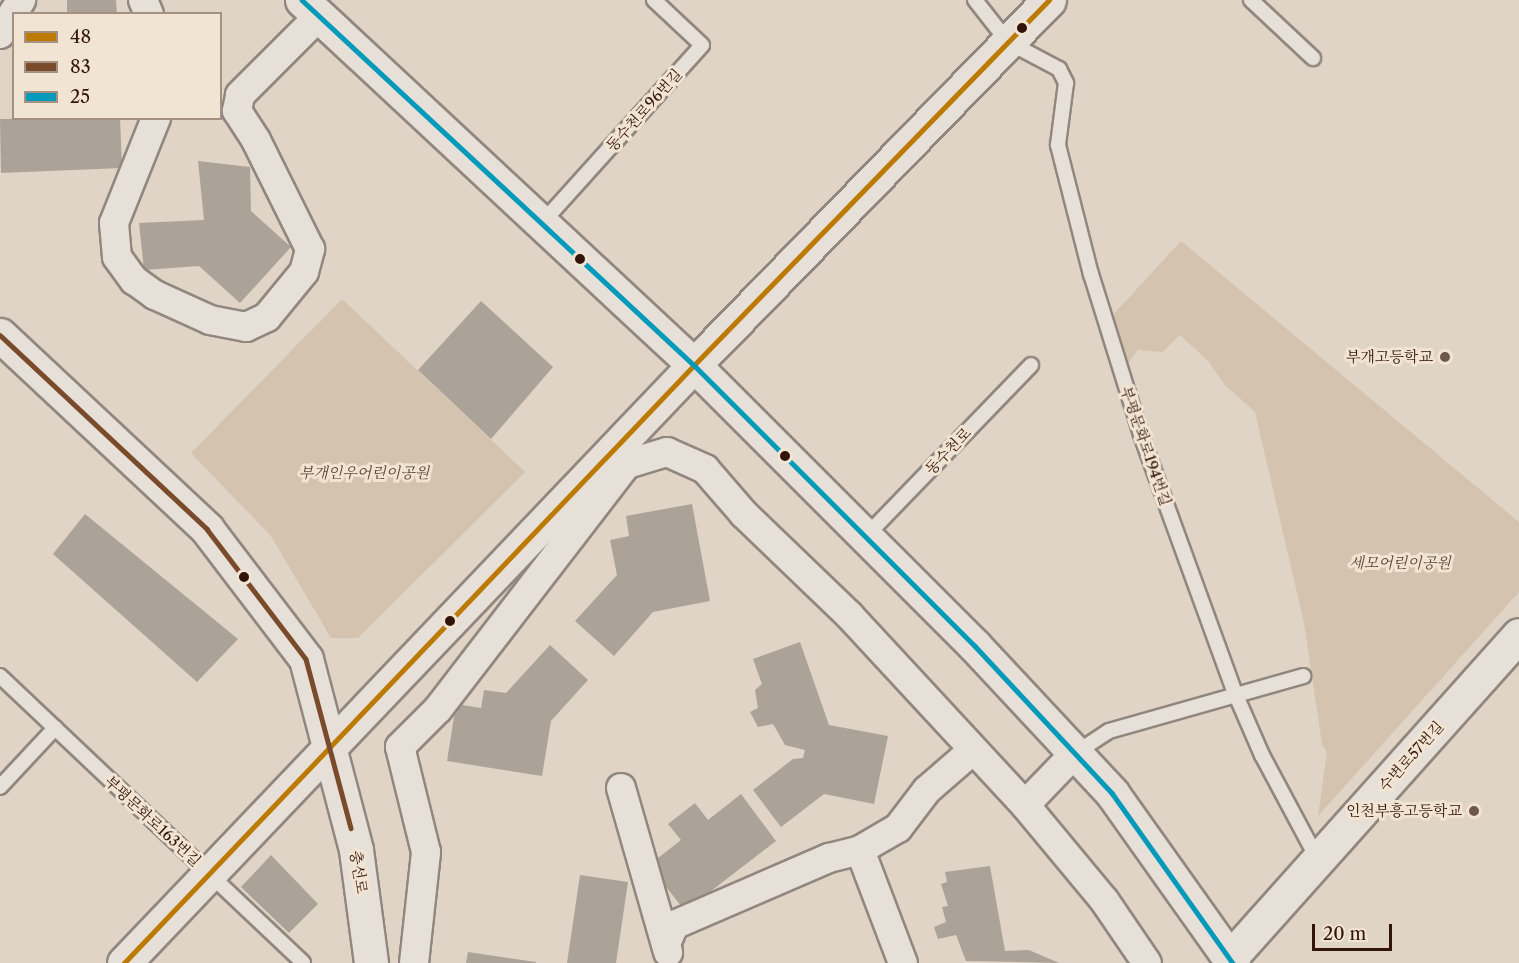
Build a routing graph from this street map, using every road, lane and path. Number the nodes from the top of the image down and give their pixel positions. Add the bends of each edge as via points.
1 (654, 0) edge
2 (975, 0) edge
3 (1049, 0) edge
4 (1251, 0) edge
5 (311, 8) edge
6 (12, 14) edge
7 (0, 33) edge
8 (1008, 42) junction
9 (1313, 58) dead end
10 (229, 110) edge
11 (155, 120) edge
12 (542, 223) junction
13 (0, 335) edge
14 (694, 365) junction
15 (1031, 365) dead end
16 (865, 537) junction
17 (1519, 635) edge
18 (0, 676) edge
19 (1303, 676) dead end
20 (1235, 693) junction
21 (56, 728) junction
22 (330, 746) junction
23 (973, 750) junction
24 (1074, 754) junction
25 (0, 787) edge
26 (621, 788) dead end
27 (1025, 805) junction
28 (860, 850) junction
29 (1318, 860) junction
30 (209, 874) junction
31 (668, 954) edge
32 (1231, 960) edge
33 (124, 963) edge
34 (303, 963) edge
35 (371, 963) edge
36 (414, 963) edge
37 (903, 963) edge
38 (1147, 963) edge

1 - 12 lane, 동수천로96번길 via 702,45
2 - 8 lane
3 - 8 street
4 - 9 lane
5 - 10 street
5 - 12 street
6 - 7 street
8 - 14 street
8 - 20 lane, 부평문화로194번길 via 1059,69 1066,83 1058,145 1091,273 1141,435
10 - 11 street via 256,140 310,249 304,272 267,317 246,327 210,320 155,295 134,280 117,257 114,223
12 - 14 street
13 - 22 street, 충선로 via 207,529 306,659
14 - 16 street
14 - 22 street
15 - 16 lane, 동수천로
16 - 24 street
17 - 29 street, 수변로57번길
18 - 21 lane, 부평문화로163번길
19 - 20 lane
20 - 24 lane via 1109,731
20 - 29 lane, 부평문화로194번길 via 1262,755
21 - 25 lane
21 - 30 lane, 부평문화로163번길
22 - 30 street
22 - 35 street, 충선로 via 356,850
23 - 27 street
23 - 28 street via 927,790 898,828
23 - 36 street via 849,615 744,514 705,469 667,452 627,464 438,709 400,747 426,852
24 - 27 street
24 - 32 street via 1112,793
26 - 31 street
27 - 38 street via 1104,900
28 - 31 street via 829,858 674,925
28 - 37 street
29 - 32 street, 수변로57번길
30 - 33 street
30 - 34 lane, 부평문화로163번길

